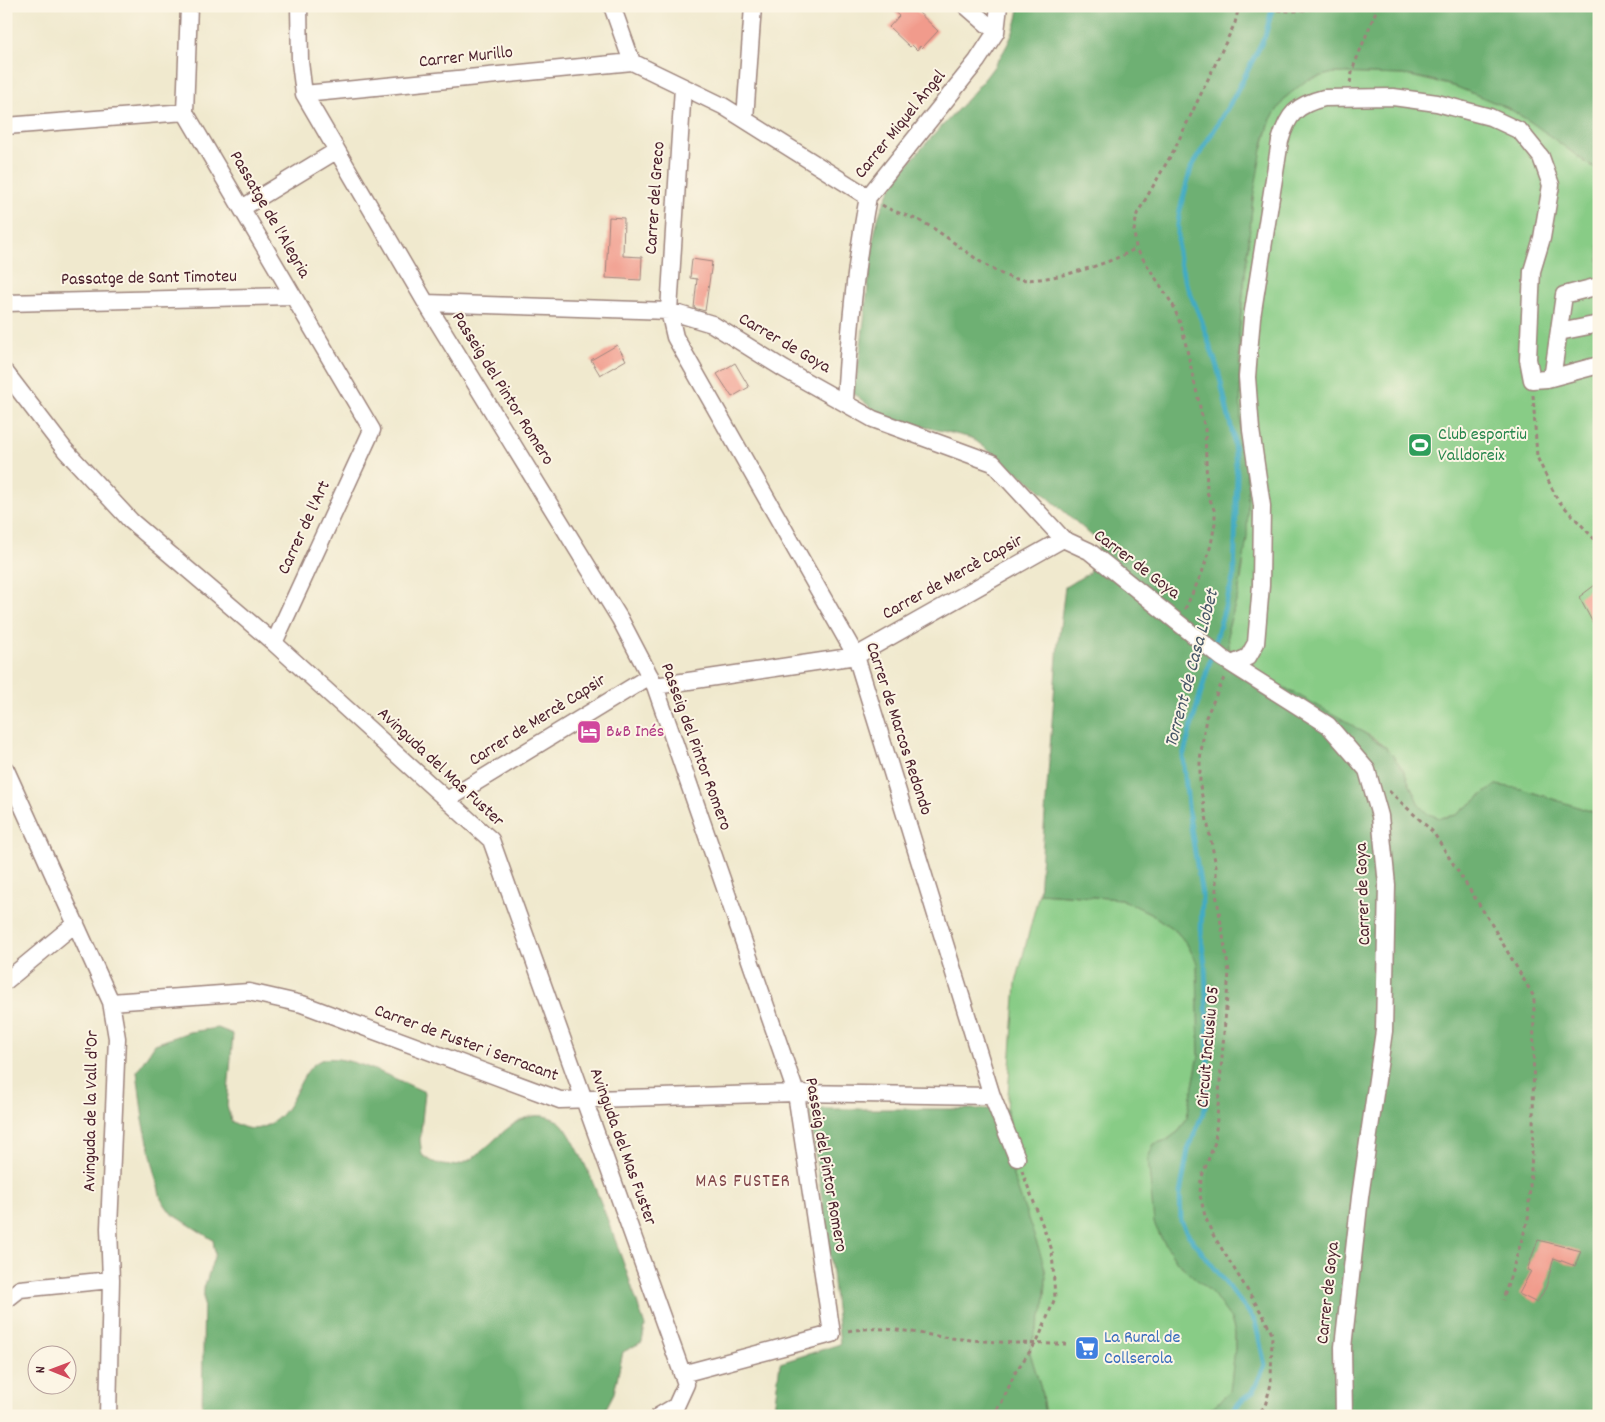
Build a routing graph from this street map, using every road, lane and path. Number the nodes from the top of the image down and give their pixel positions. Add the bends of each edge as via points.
1 (299, 6) edge
2 (612, 6) edge
3 (753, 6) edge
4 (966, 6) edge
5 (999, 6) edge
6 (1239, 6) edge
7 (1262, 6) edge
8 (1325, 6) edge
9 (1378, 6) edge
10 (184, 7) edge
11 (996, 32) junction
12 (632, 62) junction
13 (683, 87) junction
14 (304, 94) junction
15 (1347, 96) junction
16 (185, 112) junction
17 (745, 119) junction
18 (6, 126) edge
19 (336, 151) junction
20 (868, 197) junction
21 (242, 208) junction
22 (1136, 248) junction
23 (1599, 286) edge
24 (293, 296) junction
25 (6, 303) edge
26 (426, 303) junction
27 (669, 311) junction
28 (1599, 324) edge
29 (1559, 332) junction
30 (1599, 365) edge
31 (6, 373) edge
32 (1539, 380) junction
33 (845, 401) junction
34 (372, 430) joint
35 (1064, 539) junction
36 (1599, 544) edge
37 (1179, 624) junction
38 (274, 643) junction
39 (856, 656) junction
40 (1227, 661) junction
41 (652, 681) junction
42 (6, 770) edge
43 (1387, 789) dead end
44 (447, 800) junction
45 (76, 923) junction
46 (6, 982) edge
47 (111, 1002) junction
48 (796, 1093) junction
49 (992, 1096) junction
50 (583, 1098) junction
51 (1017, 1158) joint
52 (111, 1280) junction
53 (6, 1300) edge
54 (1503, 1300) dead end
55 (832, 1334) junction
56 (1035, 1344) junction
57 (1066, 1344) dead end
58 (682, 1374) junction
59 (108, 1416) edge
60 (659, 1416) edge
61 (992, 1416) edge
62 (1256, 1416) edge
63 (1344, 1416) edge

1 - 14 street, Passeig del Pintor Romero
2 - 12 street
3 - 17 street
4 - 11 street
5 - 11 street
6 - 22 path via 1235,23 1174,150 1137,214
7 - 8 path via 1273,10 1305,10
9 - 15 path via 1353,68
10 - 16 street
11 - 20 street, Carrer Miquel Àngel via 955,90
12 - 13 street
12 - 14 street, Carrer Murillo
13 - 17 street
13 - 27 street, Carrer del Greco
14 - 19 street, Passeig del Pintor Romero
15 - 32 street via 1401,98 1490,117 1520,131 1541,157 1551,185 1542,238 1532,271 1528,359
15 - 40 street via 1312,101 1293,112 1285,122 1280,141 1252,317 1247,376 1262,506 1256,643 1248,656
16 - 18 street
16 - 21 street, Passatge de l'Alegria
17 - 20 street
19 - 21 street
19 - 26 street, Passeig del Pintor Romero
20 - 22 path via 886,208 923,222 1011,278 1034,279 1070,273 1122,258
20 - 33 street, Carrer Miquel Àngel via 849,343
21 - 24 street, Passatge de l'Alegria
22 - 37 path via 1173,305 1182,328 1202,414 1207,444 1208,492 1215,512 1212,545
23 - 29 street via 1564,294
24 - 25 street, Passatge de Sant Timoteu
24 - 34 street, Passatge de l'Alegria
26 - 27 street, Carrer de Goya
26 - 41 street, Passeig del Pintor Romero via 620,620
27 - 33 street, Carrer de Goya via 712,324 784,369
27 - 39 street, Carrer de Marcos Redondo via 675,337
28 - 29 street
29 - 32 street via 1553,372
30 - 32 street
31 - 38 street, Avinguda del Mas Fuster via 65,450 131,521
32 - 36 path via 1537,457 1557,499
33 - 35 street, Carrer de Goya via 873,419 993,463
34 - 38 street, Carrer de l'Art
35 - 37 street, Carrer de Goya via 1089,552
35 - 39 street, Carrer de Mercè Capsir
37 - 40 street, Carrer de Goya
38 - 44 street, Avinguda del Mas Fuster
39 - 41 street, Carrer de Mercè Capsir
39 - 49 street, Carrer de Marcos Redondo
40 - 62 path, Circuit Inclusiu 05 via 1206,717 1200,760 1200,786 1216,866 1216,893 1229,972 1215,1142 1201,1179 1200,1195 1212,1233 1272,1334 1271,1384 1265,1406
40 - 63 street, Carrer de Goya via 1328,725 1367,770 1380,816 1387,885 1384,1032 1360,1197 1343,1347
41 - 44 street, Carrer de Mercè Capsir
41 - 48 street, Passeig del Pintor Romero
42 - 45 street, Avinguda de la Vall d'Or
43 - 54 path via 1433,832 1534,997 1533,1135 1528,1220
44 - 50 street, Avinguda del Mas Fuster via 491,840
45 - 46 street
45 - 47 street, Avinguda de la Vall d'Or
47 - 50 street, Carrer de Fuster i Serracant via 249,992 302,1004 560,1100
47 - 52 street, Avinguda de la Vall d'Or via 117,1038 109,1228
48 - 49 street, Carrer de Fuster i Serracant
48 - 50 street, Carrer de Fuster i Serracant
48 - 55 street, Passeig del Pintor Romero
49 - 51 street, Carrer de Marcos Redondo
50 - 58 street, Avinguda del Mas Fuster
51 - 56 path via 1052,1250 1055,1298
52 - 53 street via 20,1289
52 - 59 street, Avinguda de la Vall d'Or
55 - 56 path via 864,1328 905,1329 942,1336
55 - 58 street
56 - 57 path
56 - 61 path
58 - 60 street, Avinguda del Mas Fuster via 686,1384 676,1406

